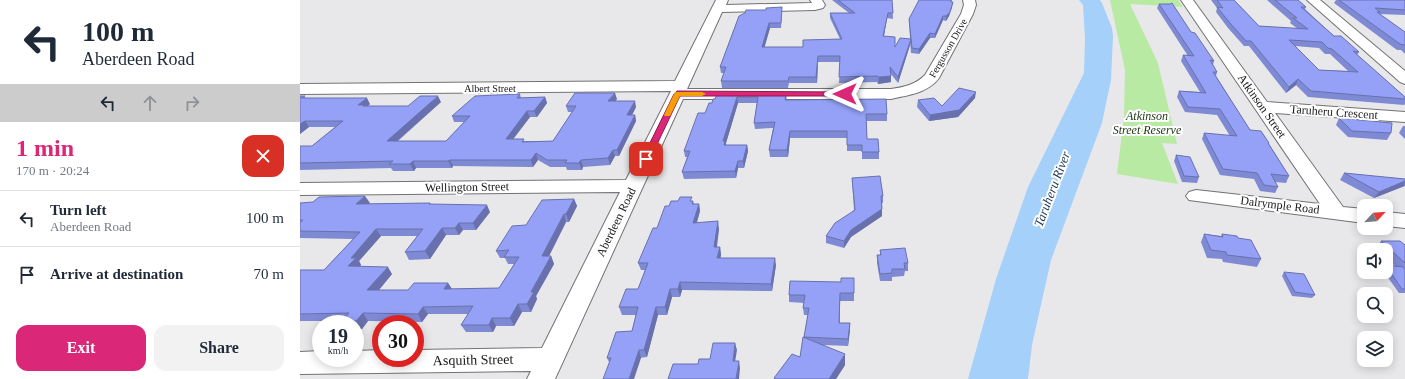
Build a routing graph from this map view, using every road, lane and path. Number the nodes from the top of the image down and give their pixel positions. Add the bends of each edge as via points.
1 (816, 0) edge
2 (969, 0) edge
3 (1187, 0) edge
4 (1313, 0) edge
5 (719, 5) edge
6 (1405, 79) edge
7 (300, 89) edge
8 (679, 90) junction
9 (1263, 107) junction
10 (1405, 117) edge
11 (634, 186) junction
12 (300, 189) edge
13 (1196, 196) dead end
14 (1336, 212) junction
15 (1357, 215) edge
16 (1393, 220) edge
17 (1405, 221) edge
18 (300, 363) edge
19 (546, 369) edge

1 - 5 street via 819,5 815,6
2 - 8 street, Fergusson Drive via 967,14 931,78 919,88 891,94
3 - 9 street, Atkinson Street
4 - 6 street
5 - 8 street, Aberdeen Road
7 - 8 street, Albert Street
8 - 11 street, Aberdeen Road
9 - 10 street, Taruheru Crescent
9 - 14 street, Atkinson Street
11 - 12 street, Wellington Street
11 - 19 street, Aberdeen Road
13 - 14 street, Dalrymple Road
14 - 15 street, Dalrymple Road
16 - 17 street
18 - 19 street, Asquith Street

